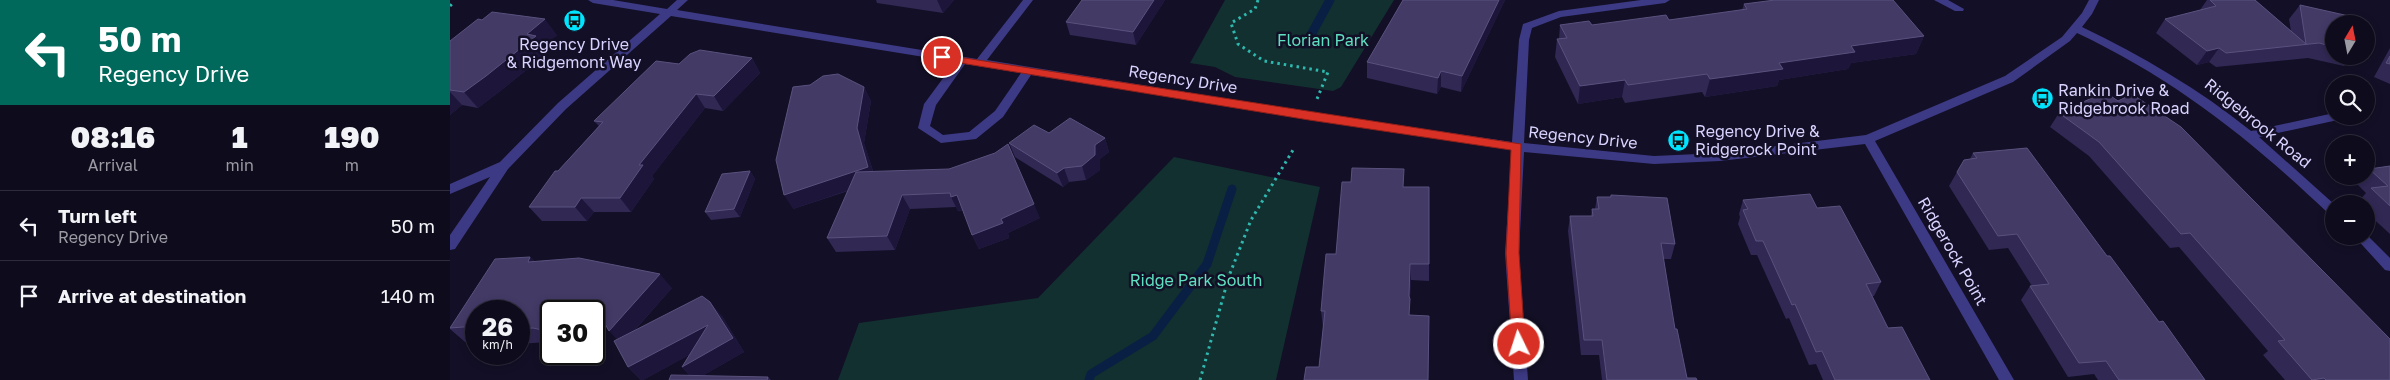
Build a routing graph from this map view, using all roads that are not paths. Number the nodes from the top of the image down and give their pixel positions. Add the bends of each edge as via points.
1 (593, 0) edge
2 (682, 0) edge
3 (1028, 0) edge
4 (1665, 0) edge
5 (1939, 0) edge
6 (2094, 0) edge
7 (1960, 9) dead end
8 (670, 11) junction
9 (2075, 28) junction
10 (962, 60) junction
11 (979, 63) junction
12 (1028, 71) junction
13 (2325, 119) edge
14 (2250, 135) junction
15 (1868, 139) junction
16 (1517, 147) junction
17 (504, 166) junction
18 (450, 189) edge
19 (2325, 202) edge
20 (450, 245) edge
21 (2369, 245) edge
22 (2390, 266) edge
23 (1521, 380) edge
24 (2007, 380) edge

1 - 8 street, Regency Drive
2 - 8 street
3 - 11 street
4 - 16 street via 1560,14 1527,26
5 - 7 street
6 - 9 street, Regency Drive
8 - 10 street, Regency Drive
8 - 17 street via 562,106
9 - 14 street, Ridgebrook Road via 2173,80
9 - 15 street, Regency Drive via 2066,39 2009,79
10 - 11 street, Regency Drive
10 - 12 street via 930,104 924,128 941,139 972,136 999,114
11 - 12 street, Regency Drive
12 - 16 street, Regency Drive
13 - 14 street
14 - 19 street, Ridgebrook Road
15 - 16 street, Regency Drive via 1720,157 1654,160
15 - 24 street, Ridgerock Point
16 - 23 street via 1512,253
17 - 18 street
17 - 20 street
21 - 22 street

